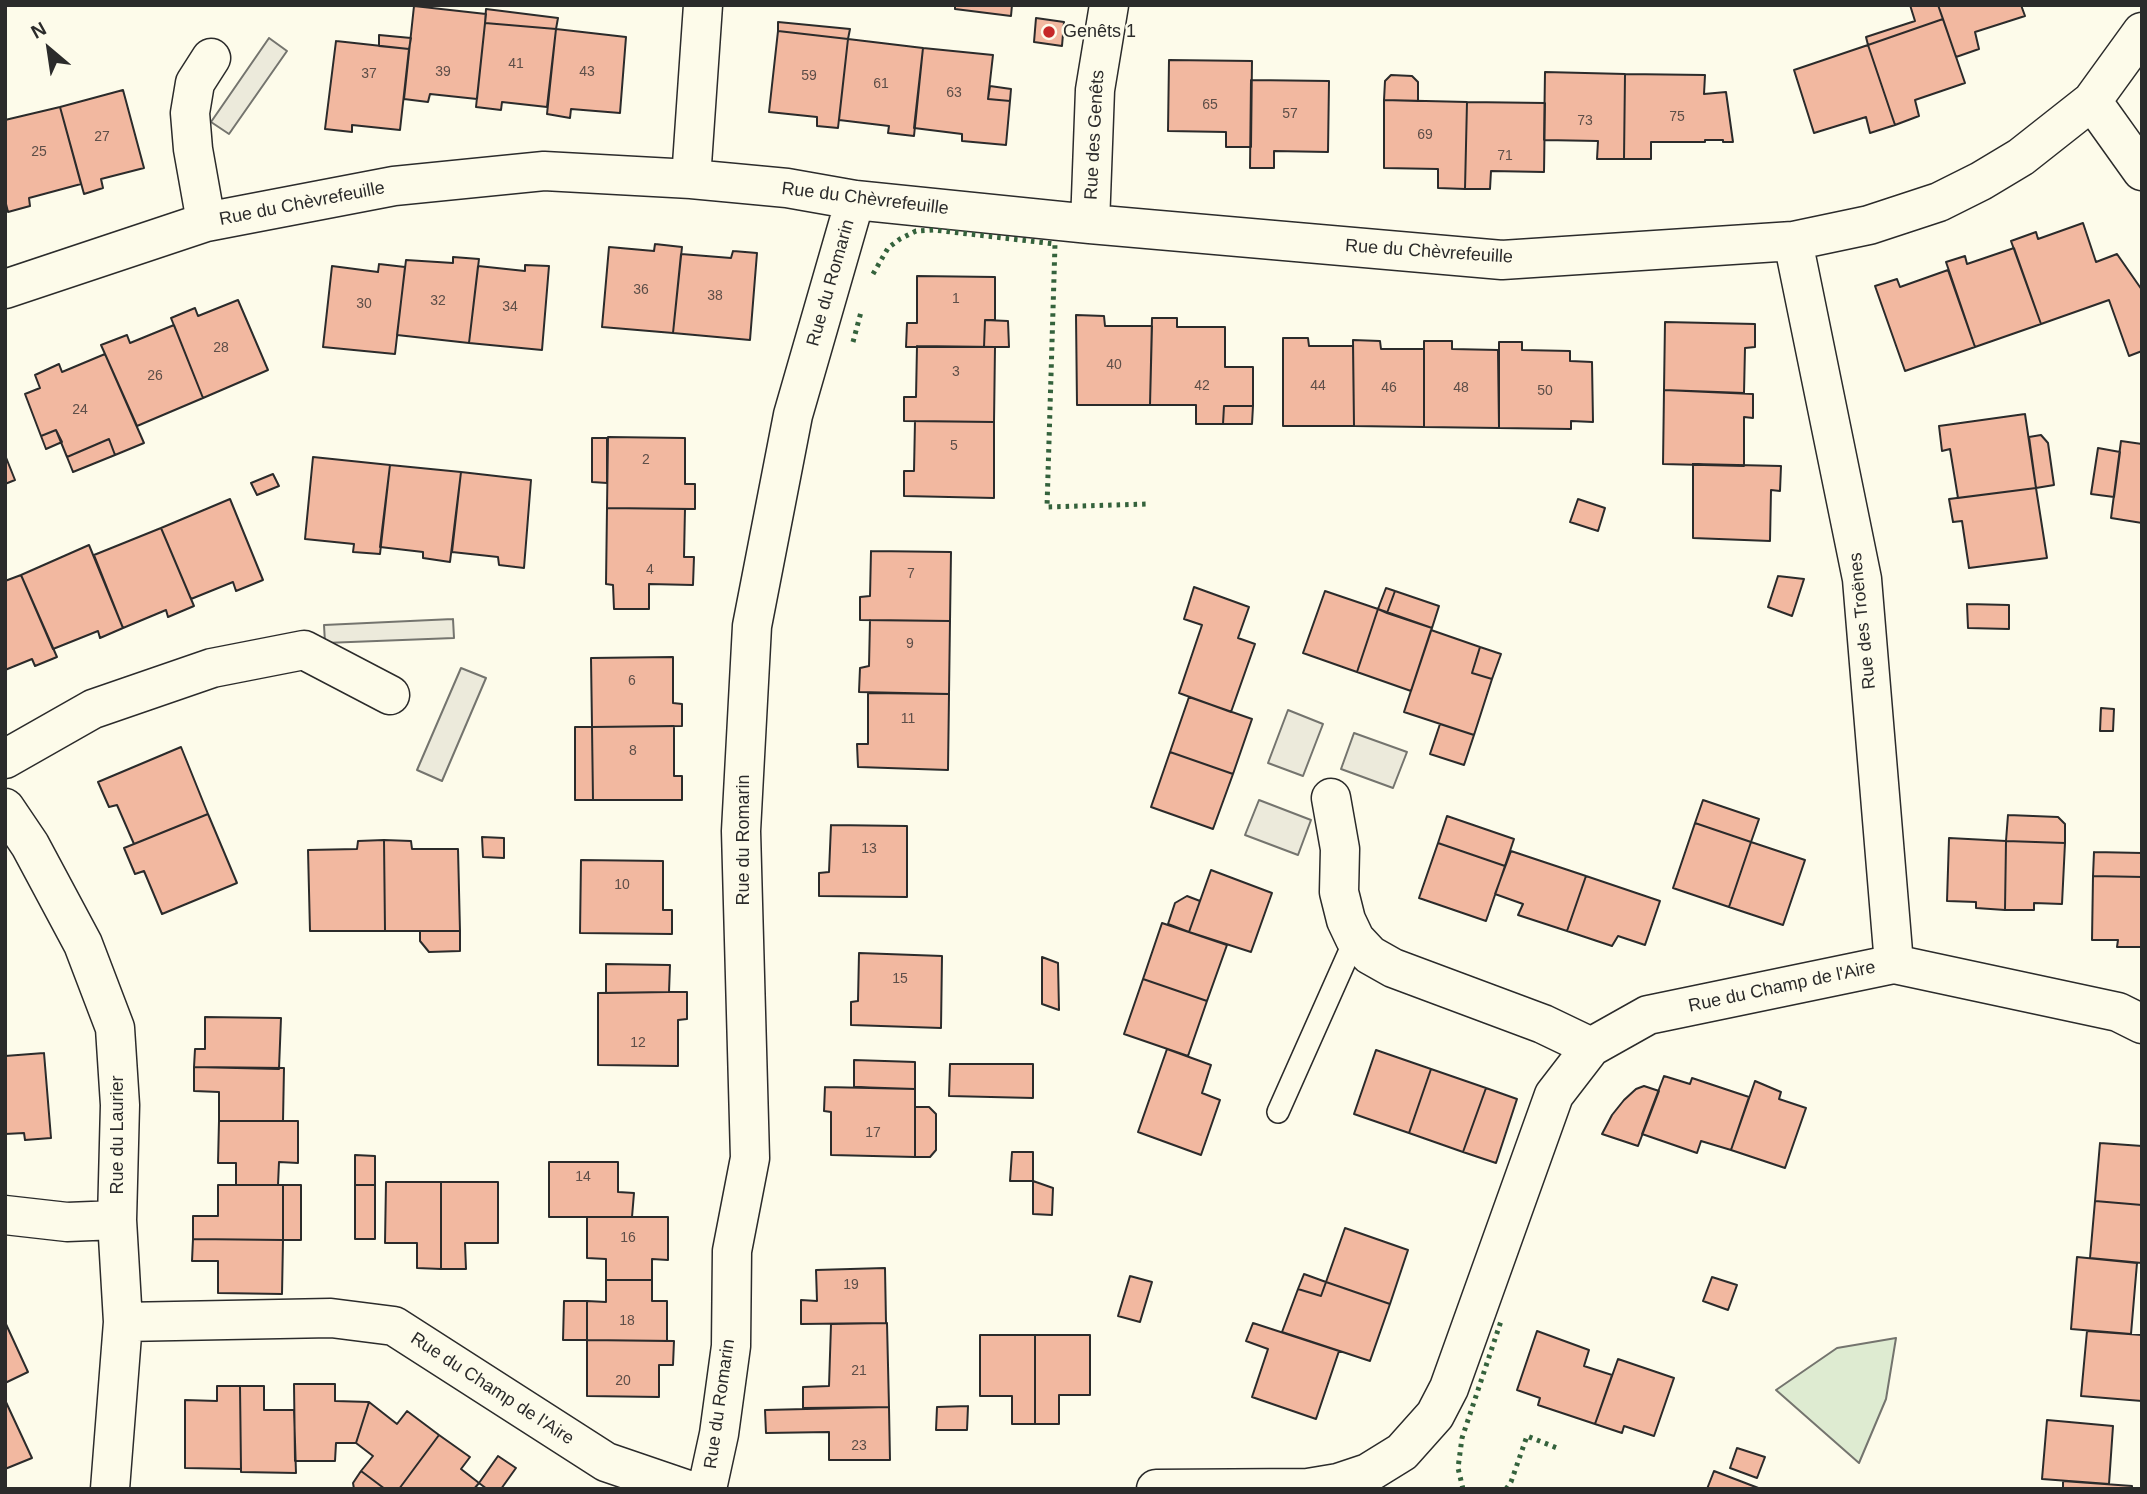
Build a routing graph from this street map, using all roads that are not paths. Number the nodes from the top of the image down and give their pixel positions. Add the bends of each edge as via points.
1 (703, 5) edge
2 (1109, 5) edge
3 (2142, 32) edge
4 (211, 58) dead end
5 (2092, 101) junction
6 (2142, 171) edge
7 (691, 179) junction
8 (855, 200) junction
9 (206, 222) junction
10 (1090, 225) junction
11 (1793, 241) junction
12 (5, 289) edge
13 (390, 695) dead end
14 (5, 759) edge
15 (1331, 798) dead end
16 (5, 808) edge
17 (1355, 939) junction
18 (1894, 964) junction
19 (2142, 1024) edge
20 (1591, 1047) junction
21 (1278, 1112) dead end
22 (5, 1215) edge
23 (117, 1220) junction
24 (123, 1322) junction
25 (1393, 1477) edge
26 (110, 1489) edge
27 (685, 1489) edge
28 (707, 1489) edge
29 (1156, 1489) edge

1 - 7 street
2 - 10 street, Rue des Genêts via 1095,90
3 - 5 street, Rue du Chèvrefeuille
4 - 9 street, Rue du Chèvrefeuille via 195,83 190,113
5 - 6 street
5 - 11 street, Rue du Chèvrefeuille via 2021,157 1939,202 1869,225
7 - 8 street, Rue du Chèvrefeuille
7 - 9 street, Rue du Chèvrefeuille via 544,171 473,177 394,186
8 - 10 street, Rue du Chèvrefeuille
8 - 28 street, Rue du Romarin via 793,415 752,626 741,831 750,1157 732,1251 731,1346
9 - 12 street, Rue du Chèvrefeuille
10 - 11 street, Rue du Chèvrefeuille via 1502,260
11 - 18 street, Rue des Troënes via 1862,579
13 - 14 street via 304,650 212,668 93,709
15 - 17 street via 1340,849 1339,892
16 - 23 street, Rue du Laurier via 83,944 115,1028 121,1105
17 - 20 street via 1370,956 1393,968 1543,1024
17 - 21 lane
18 - 19 street, Rue du Champ de l'Aire via 2118,1012
18 - 20 street, Rue du Champ de l'Aire via 1648,1016
20 - 25 street, Rue du Champ de l'Aire via 1554,1095 1449,1388 1435,1415 1402,1452
22 - 23 street via 67,1222
23 - 24 street, Rue du Laurier
24 - 26 street, Rue du Laurier
24 - 27 street, Rue du Champ de l'Aire via 331,1318 394,1326 606,1462
25 - 29 street, Rue du Champ de l'Aire via 1367,1473 1308,1488

